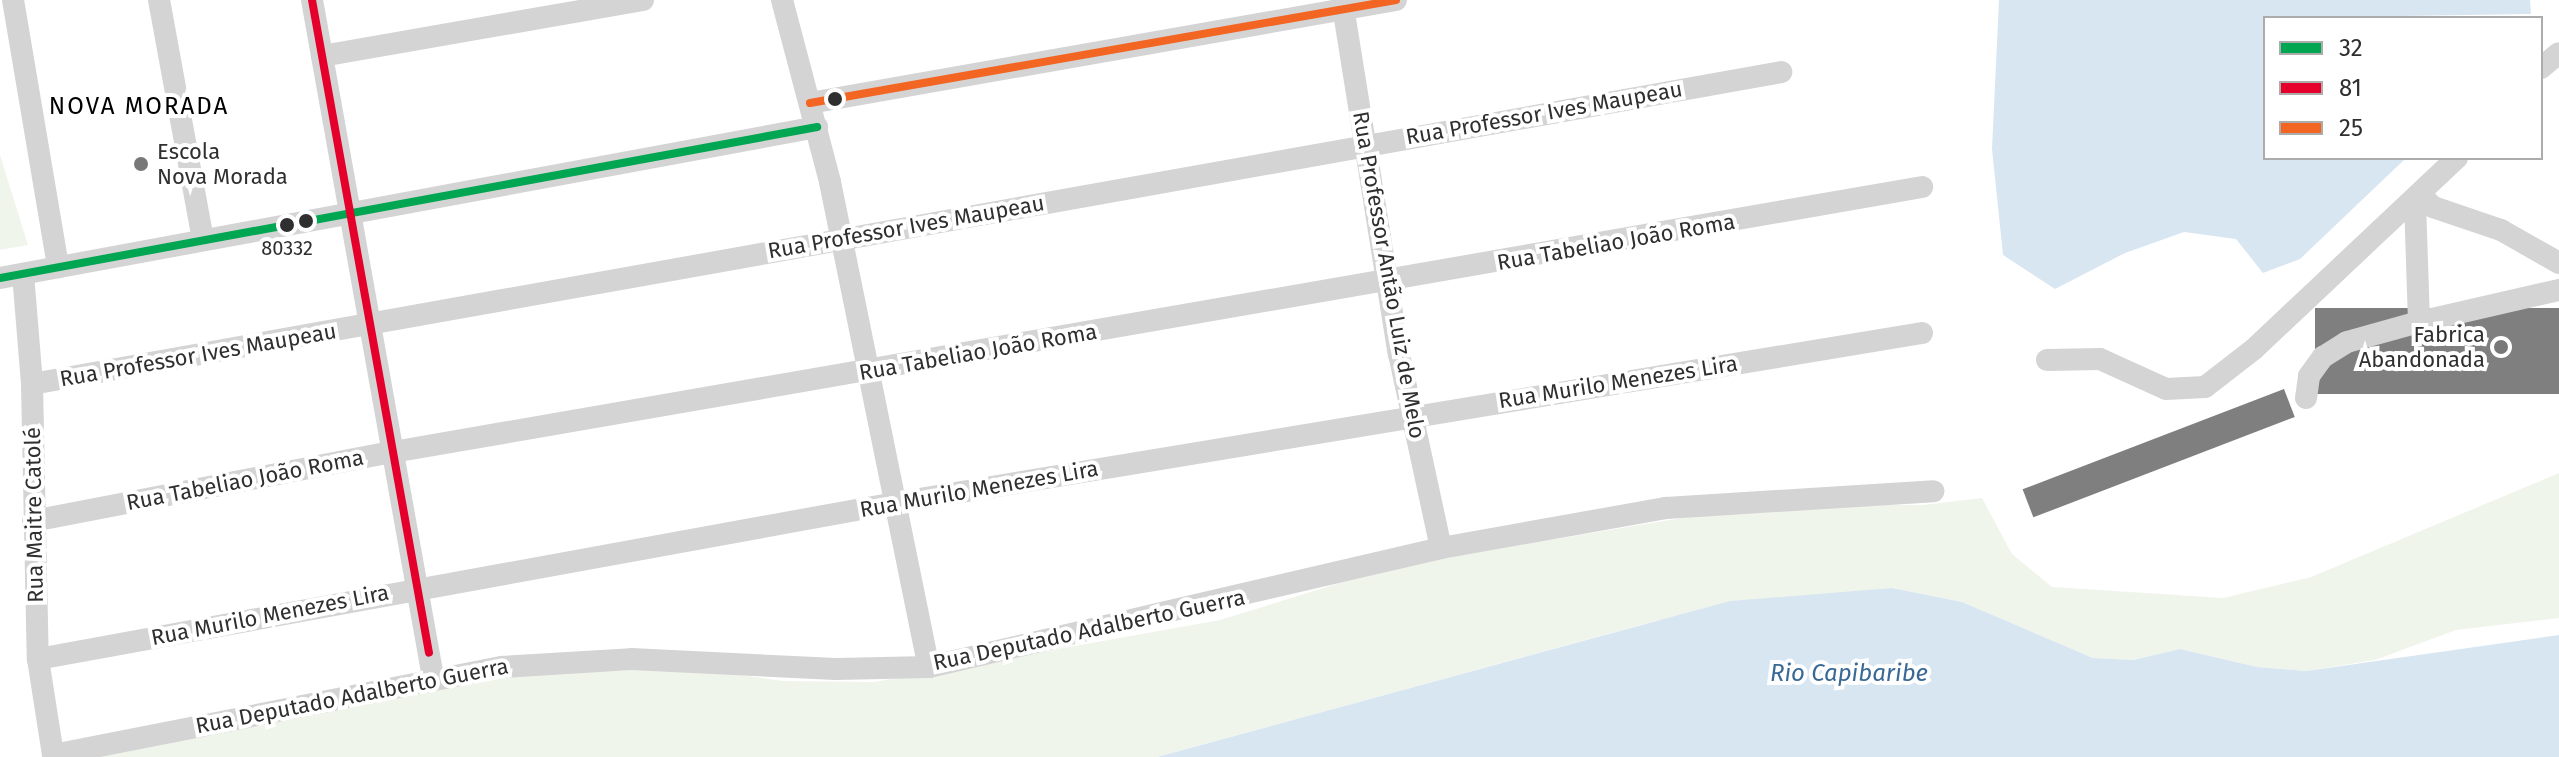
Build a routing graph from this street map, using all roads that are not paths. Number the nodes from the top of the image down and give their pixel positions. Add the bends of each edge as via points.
1 (13, 0) edge
2 (159, 0) edge
3 (312, 0) edge
4 (643, 0) edge
5 (782, 0) edge
6 (1396, 0) edge
7 (1343, 4) edge
8 (2559, 53) edge
9 (322, 56) junction
10 (2543, 66) edge
11 (1781, 72) dead end
12 (810, 103) junction
13 (817, 127) junction
14 (1366, 143) junction
15 (2455, 160) edge
16 (1922, 187) dead end
17 (2418, 196) junction
18 (349, 213) junction
19 (842, 238) junction
20 (203, 240) junction
21 (2559, 263) edge
22 (58, 267) junction
23 (23, 274) junction
24 (0, 278) edge
25 (1388, 283) junction
26 (2559, 290) edge
27 (2419, 322) junction
28 (368, 325) junction
29 (1922, 333) dead end
30 (2047, 360) dead end
31 (868, 370) junction
32 (32, 384) junction
33 (2306, 398) dead end
34 (1412, 415) junction
35 (393, 452) junction
36 (1933, 491) dead end
37 (895, 503) junction
38 (33, 521) junction
39 (1441, 548) junction
40 (417, 587) junction
41 (38, 659) junction
42 (929, 667) junction
43 (433, 677) junction
44 (53, 755) edge

1 - 22 street
2 - 20 street
3 - 9 street
4 - 9 street
5 - 12 street
6 - 7 street
7 - 12 street
7 - 14 street, Rua Professor Antão Luiz de Melo
8 - 10 street
9 - 18 street
11 - 14 street, Rua Professor Ives Maupeau
12 - 13 street
13 - 18 street via 569,177
13 - 19 street
14 - 19 street, Rua Professor Ives Maupeau
14 - 25 street, Rua Professor Antão Luiz de Melo
15 - 17 street
16 - 25 street, Rua Tabeliao João Roma
17 - 21 street via 2433,207 2501,230
17 - 27 street
17 - 30 street via 2232,369 2205,387 2166,389 2100,359
18 - 20 street
18 - 28 street
19 - 28 street, Rua Professor Ives Maupeau
19 - 31 street
20 - 22 street
22 - 23 street
23 - 24 street
23 - 32 street, Rua Maitre Catolé
25 - 31 street, Rua Tabeliao João Roma
25 - 34 street, Rua Professor Antão Luiz de Melo
26 - 27 street
27 - 33 street via 2347,342 2323,357 2309,376
28 - 32 street, Rua Professor Ives Maupeau
28 - 35 street
29 - 34 street, Rua Murilo Menezes Lira
31 - 35 street, Rua Tabeliao João Roma
31 - 37 street
32 - 38 street, Rua Maitre Catolé
34 - 37 street, Rua Murilo Menezes Lira
34 - 39 street, Rua Professor Antão Luiz de Melo
35 - 38 street, Rua Tabeliao João Roma
35 - 40 street
36 - 39 street, Rua Deputado Adalberto Guerra via 1698,504
37 - 40 street, Rua Murilo Menezes Lira
37 - 42 street
38 - 41 street, Rua Maitre Catolé
39 - 42 street, Rua Deputado Adalberto Guerra
40 - 41 street, Rua Murilo Menezes Lira
40 - 43 street
41 - 44 street, Rua Maitre Catolé
42 - 43 street, Rua Deputado Adalberto Guerra via 836,669 631,659
43 - 44 street, Rua Deputado Adalberto Guerra

